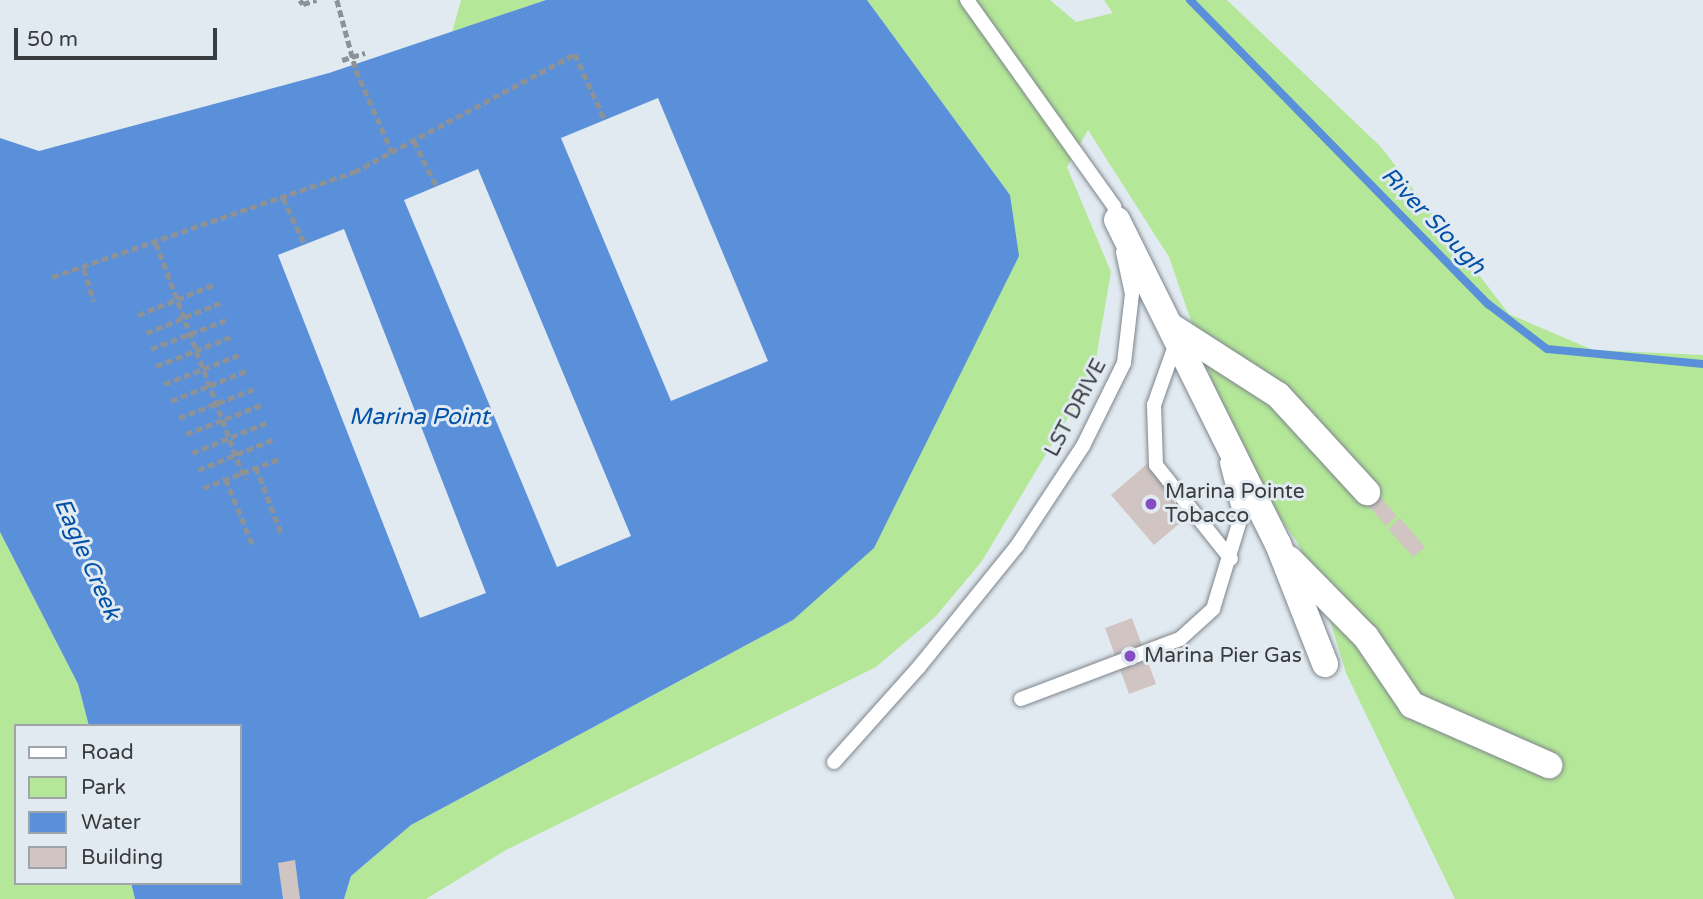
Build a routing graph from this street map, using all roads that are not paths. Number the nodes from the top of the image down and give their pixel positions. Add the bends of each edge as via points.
1 (967, 0) edge
2 (1117, 220) junction
3 (1174, 332) junction
4 (1214, 411) junction
5 (1367, 492) dead end
6 (1280, 551) junction
7 (1231, 559) junction
8 (1325, 664) dead end
9 (1021, 699) dead end
10 (834, 761) dead end
11 (1549, 765) dead end

1 - 2 lane, LST DRIVE via 1114,206
2 - 3 street
2 - 10 lane, LST DRIVE via 1132,295 1124,363 1083,446 1009,556
3 - 4 street
3 - 5 street via 1278,396
3 - 7 lane via 1154,405 1156,465
4 - 6 street
4 - 7 lane via 1241,517
6 - 8 street
6 - 11 street via 1366,637 1412,705
7 - 9 lane via 1213,610 1180,639

